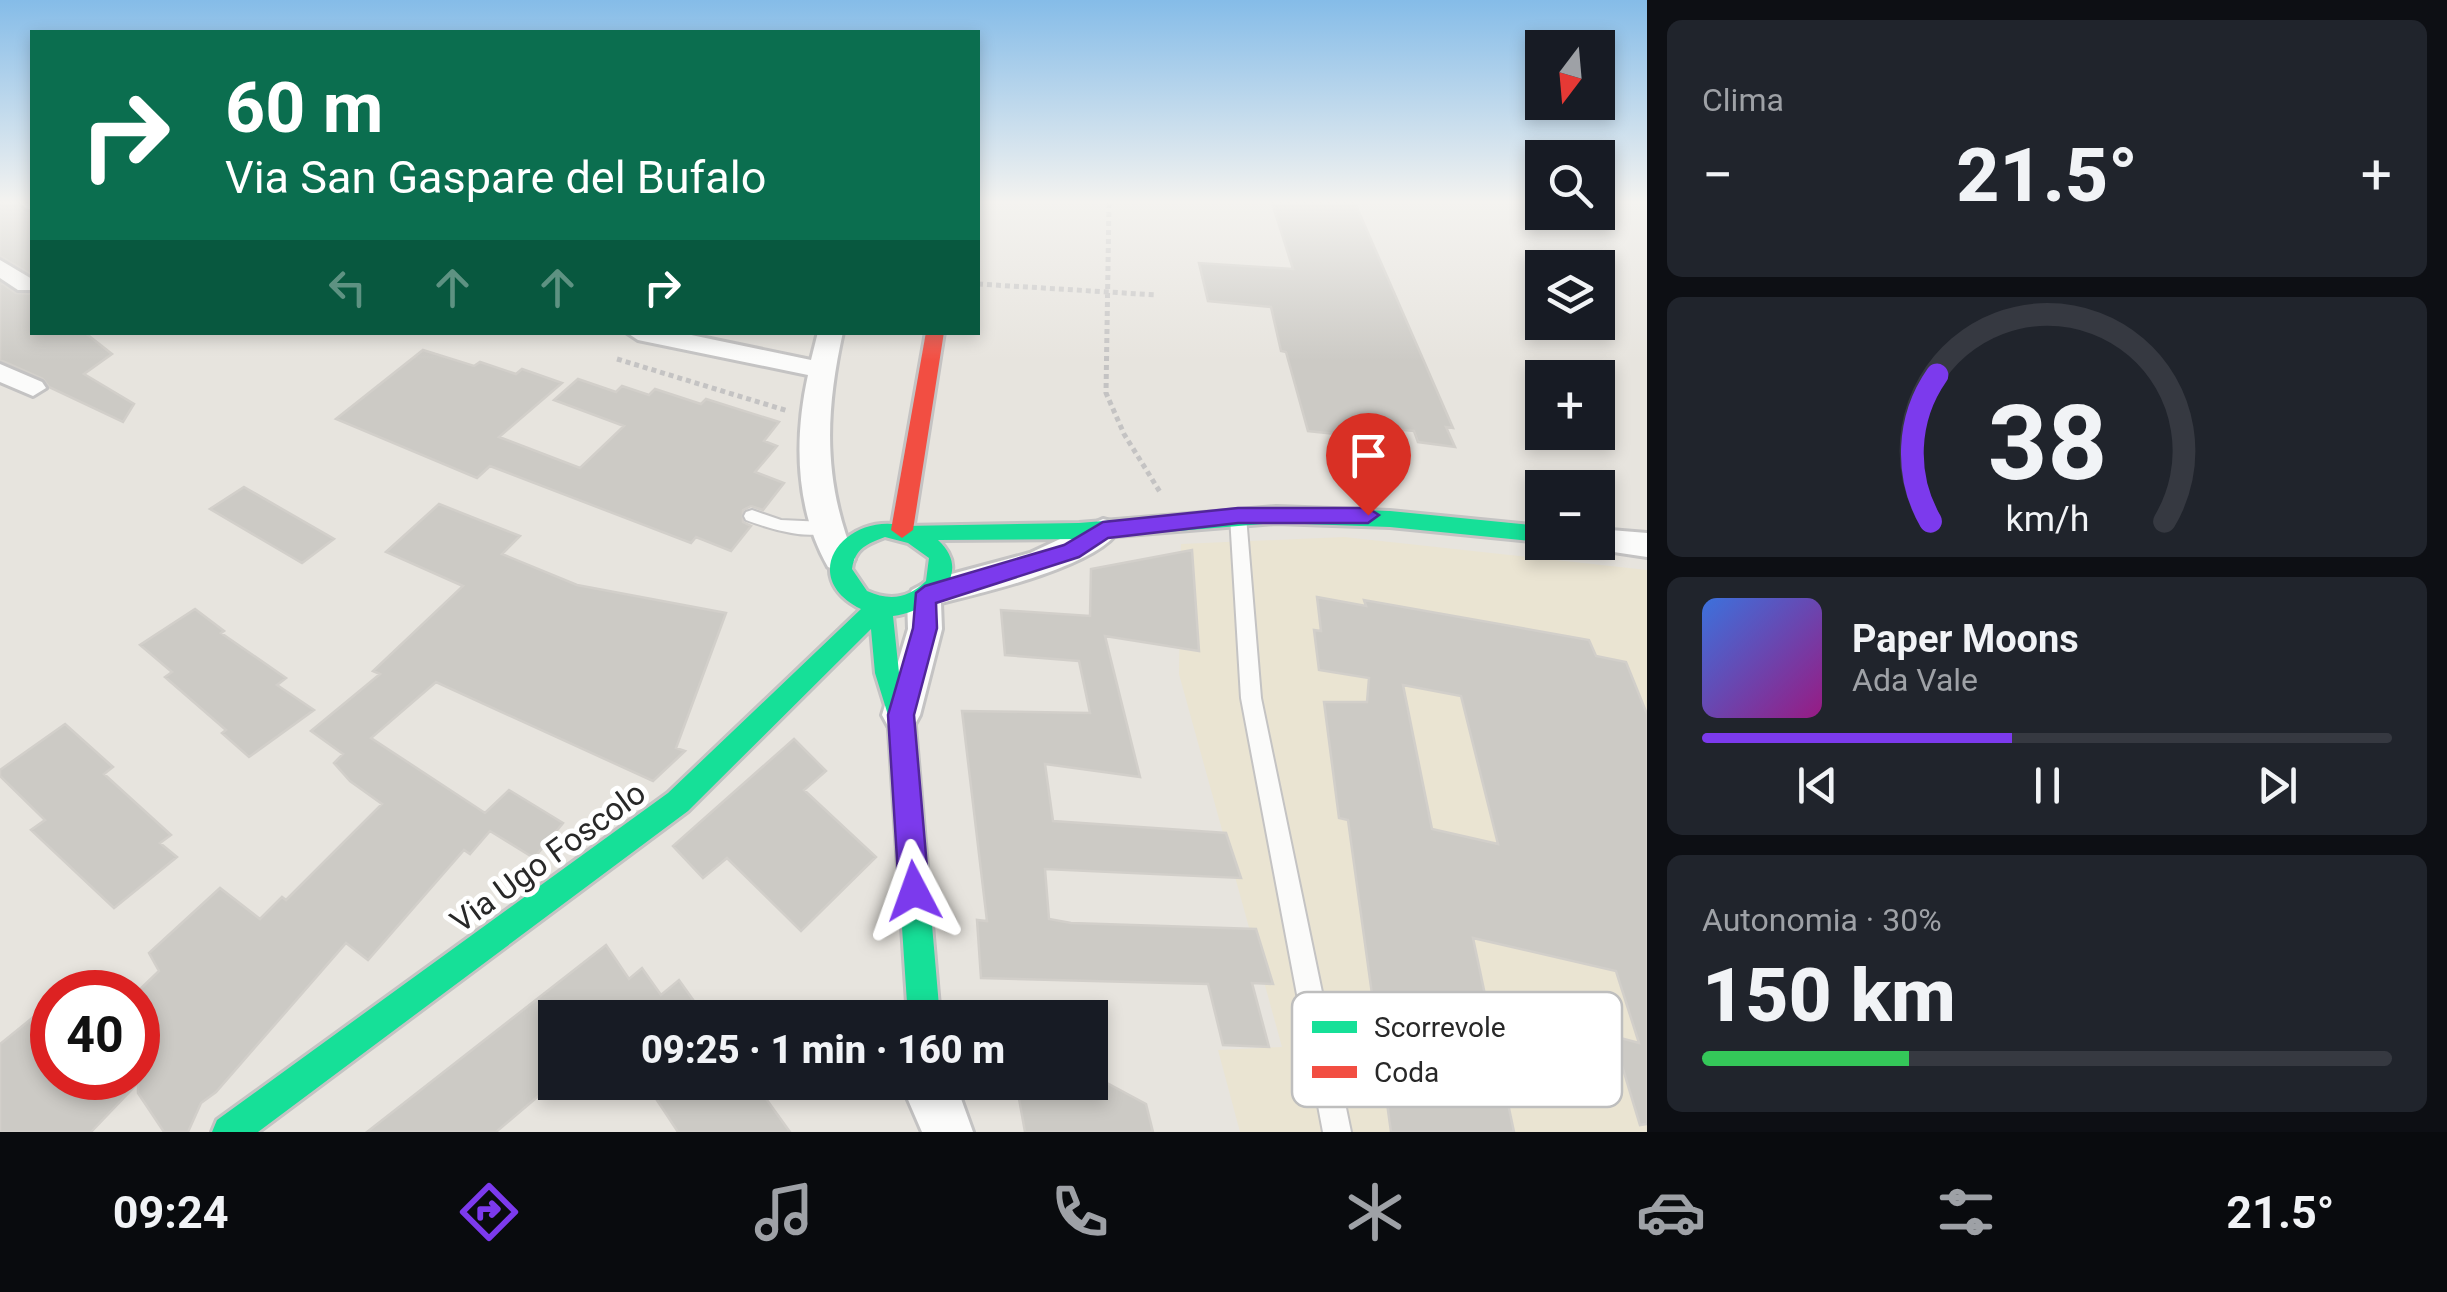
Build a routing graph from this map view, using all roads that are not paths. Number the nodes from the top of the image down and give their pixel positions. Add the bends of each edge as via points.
1 (0, 267) edge
2 (26, 285) dead end
3 (652, 335) edge
4 (830, 335) edge
5 (935, 335) edge
6 (821, 370) junction
7 (0, 372) edge
8 (33, 388) dead end
9 (752, 516) dead end
10 (1238, 516) junction
11 (825, 528) junction
12 (1103, 530) junction
13 (907, 531) junction
14 (1525, 532) edge
15 (1615, 542) edge
16 (1647, 545) edge
17 (839, 558) junction
18 (928, 596) junction
19 (880, 605) junction
20 (830, 654) junction
21 (901, 715) junction
22 (1310, 992) edge
23 (923, 1000) edge
24 (933, 1100) edge
25 (1332, 1107) edge
26 (229, 1132) edge
27 (948, 1132) edge
28 (1337, 1132) edge

1 - 2 street
3 - 6 street
4 - 6 street
5 - 13 street
6 - 11 street via 813,418
7 - 8 street
9 - 11 lane via 780,526
10 - 12 street
10 - 14 street via 1368,515
10 - 22 lane via 1252,698
11 - 17 street
12 - 13 street
12 - 18 street via 1071,551
13 - 17 street via 862,534
13 - 18 street via 932,545 942,561 942,580
15 - 16 street
17 - 19 street via 846,586
18 - 19 street
18 - 21 street
19 - 20 street, Via Ugo Foscolo
19 - 21 street
20 - 21 street via 864,668
20 - 26 street, Via Ugo Foscolo via 678,802
21 - 23 street
24 - 27 street
25 - 28 lane

